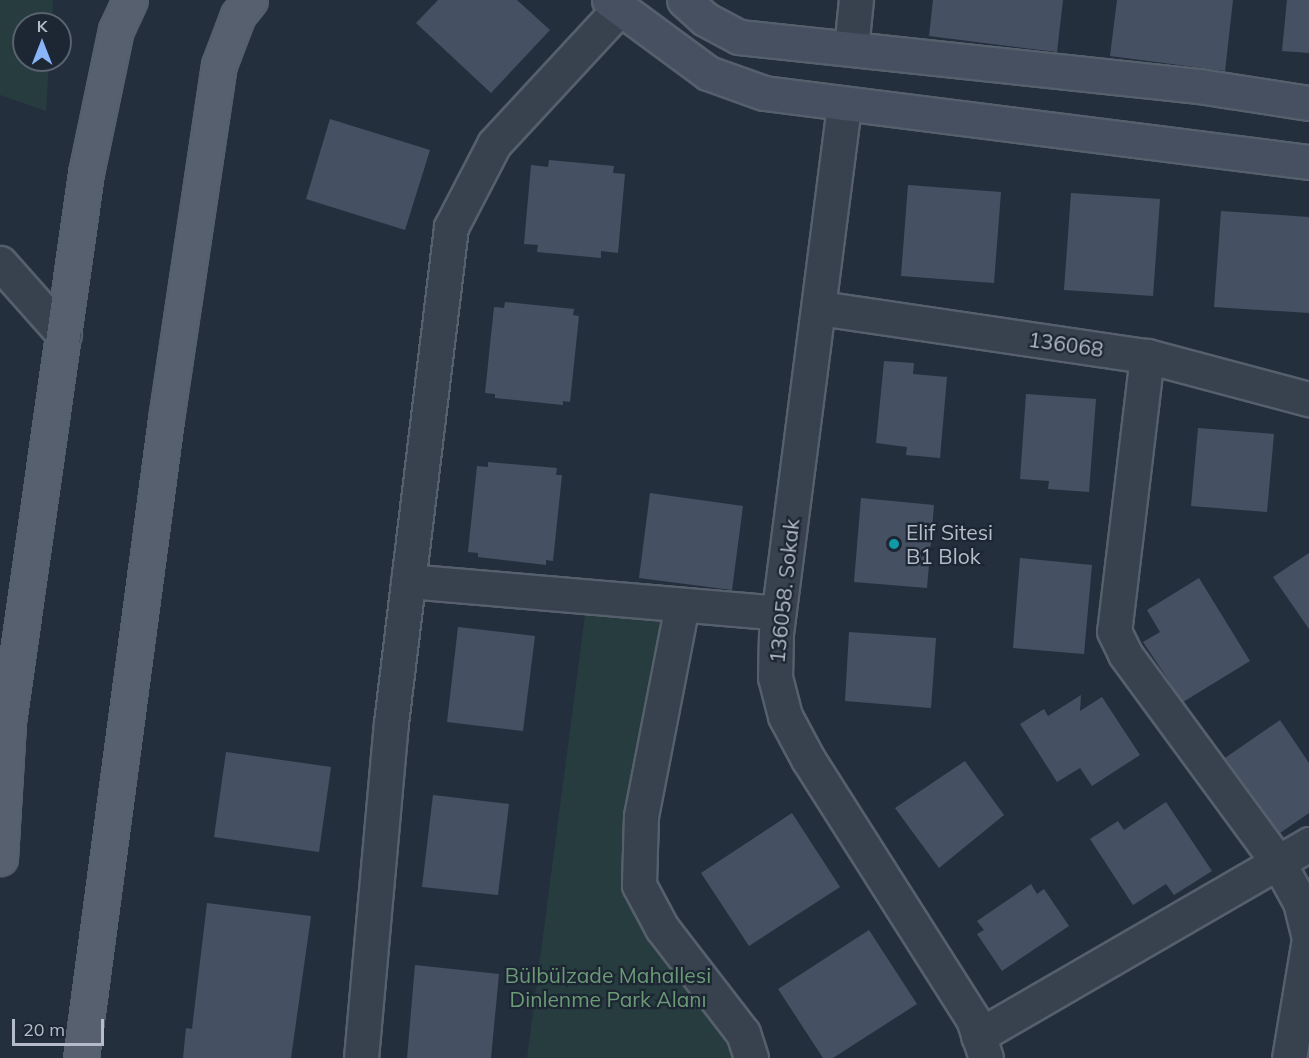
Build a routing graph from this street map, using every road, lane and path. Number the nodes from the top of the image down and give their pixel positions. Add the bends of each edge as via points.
1 (130, 0) edge
2 (250, 0) edge
3 (684, 0) edge
4 (856, 0) edge
5 (614, 4) edge
6 (118, 15) edge
7 (851, 48) junction
8 (1309, 103) edge
9 (844, 106) junction
10 (1309, 162) edge
11 (0, 263) edge
12 (820, 308) junction
13 (64, 335) junction
14 (1147, 356) junction
15 (1309, 399) edge
16 (408, 581) junction
17 (682, 605) junction
18 (778, 613) junction
19 (4, 722) edge
20 (1309, 844) edge
21 (0, 858) edge
22 (1278, 862) junction
23 (982, 1047) edge
24 (81, 1058) edge
25 (361, 1058) edge
26 (751, 1058) edge
27 (1289, 1058) edge

1 - 6 main road
2 - 24 main road via 238,15 219,65 166,418
3 - 7 main road via 705,19 739,37
4 - 7 street
5 - 9 main road via 708,73 764,93
5 - 16 street via 494,144 451,227
6 - 13 main road via 86,173
7 - 8 main road via 1199,86
9 - 10 main road
9 - 12 street, 136058. Sokak
11 - 13 street
12 - 14 street, 136068
12 - 18 street, 136058. Sokak
13 - 19 main road
14 - 15 street, 136068
14 - 22 street via 1114,631 1125,654
16 - 17 street
16 - 25 street
17 - 18 street
17 - 26 street via 641,816 639,885 662,928 743,1033
18 - 23 street, 136058. Sokak via 775,677 784,716 973,1019
19 - 21 main road
20 - 22 street
22 - 23 street
22 - 27 street via 1300,902 1309,939

